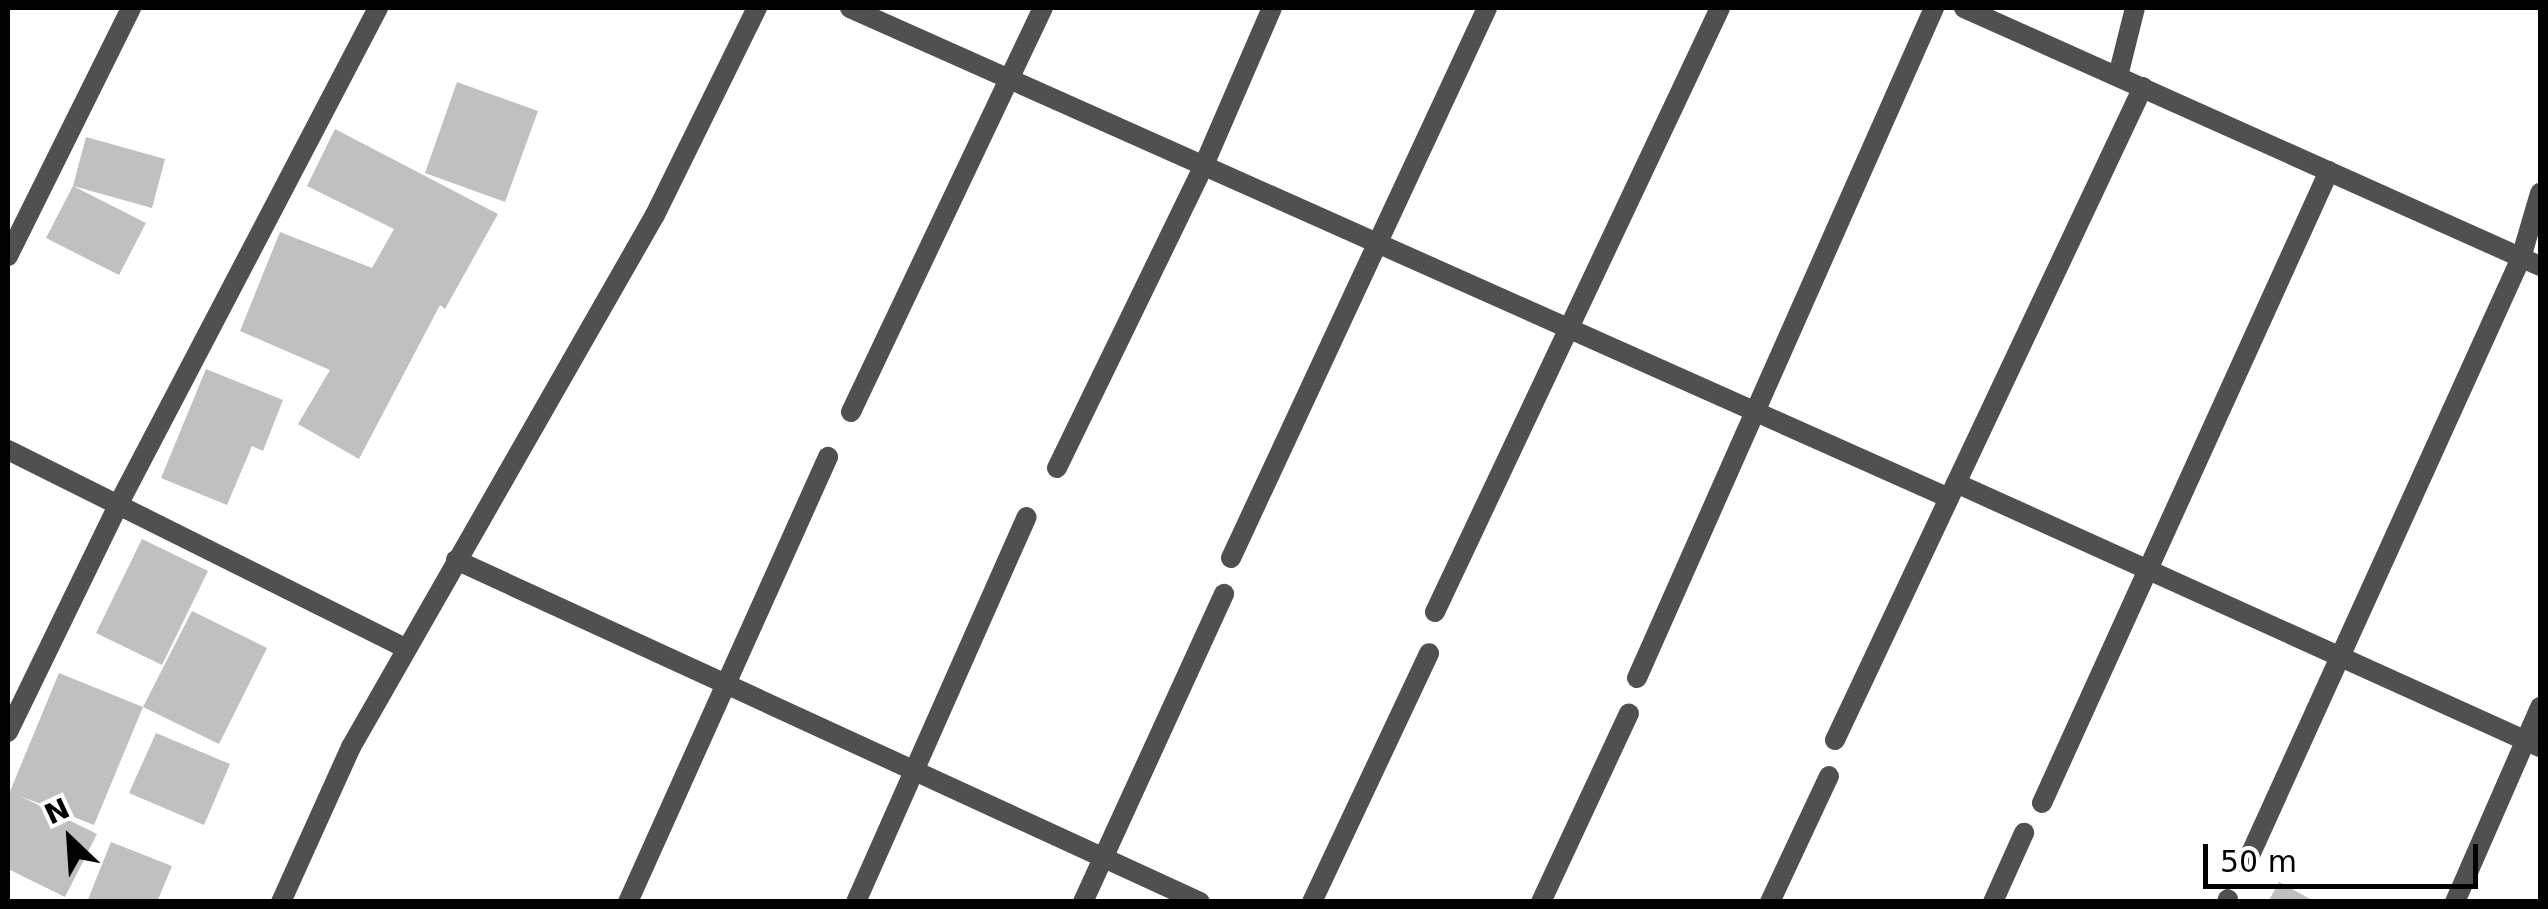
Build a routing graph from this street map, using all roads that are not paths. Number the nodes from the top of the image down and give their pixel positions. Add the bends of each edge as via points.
1 (131, 8) edge
2 (378, 8) edge
3 (757, 8) edge
4 (850, 8) edge
5 (1044, 8) edge
6 (1272, 8) edge
7 (1487, 8) edge
8 (1720, 8) edge
9 (1934, 8) edge
10 (1964, 8) edge
11 (2135, 8) edge
12 (2118, 76) junction
13 (1010, 78) junction
14 (2143, 87) junction
15 (1204, 166) junction
16 (2329, 171) junction
17 (2540, 193) edge
18 (1378, 243) junction
19 (8, 256) edge
20 (2531, 262) edge
21 (1569, 328) junction
22 (852, 412) dead end
23 (1755, 412) junction
24 (8, 450) edge
25 (828, 457) dead end
26 (1057, 468) dead end
27 (1952, 490) junction
28 (118, 505) junction
29 (1027, 517) dead end
30 (1231, 558) dead end
31 (456, 560) junction
32 (2148, 570) junction
33 (1224, 594) dead end
34 (1436, 612) dead end
35 (405, 648) junction
36 (1429, 653) dead end
37 (2340, 656) junction
38 (1637, 678) dead end
39 (726, 684) junction
40 (2540, 706) edge
41 (1630, 713) dead end
42 (8, 732) edge
43 (1835, 740) dead end
44 (2533, 744) edge
45 (914, 770) junction
46 (1830, 776) dead end
47 (2042, 803) dead end
48 (2024, 833) dead end
49 (1103, 857) junction
50 (2246, 864) dead end
51 (281, 902) edge
52 (628, 902) edge
53 (856, 902) edge
54 (1082, 902) edge
55 (1200, 902) edge
56 (1312, 902) edge
57 (1541, 902) edge
58 (1770, 902) edge
59 (1993, 902) edge
60 (2454, 902) edge

1 - 19 street
2 - 28 street
3 - 31 street via 655,216
4 - 13 street
5 - 13 street
6 - 15 street
7 - 18 street
8 - 21 street
9 - 23 street
10 - 12 street
11 - 12 street
12 - 14 street
13 - 15 street
13 - 22 street
14 - 16 street
14 - 27 street
15 - 18 street
15 - 26 street
16 - 20 street
16 - 32 street
17 - 20 street
18 - 21 street
18 - 30 street
20 - 37 street
21 - 23 street
21 - 34 street
23 - 27 street
23 - 38 street
24 - 28 street
25 - 39 street
27 - 32 street
27 - 43 street
28 - 35 street
28 - 42 street
29 - 45 street
31 - 35 street
31 - 39 street
32 - 37 street
32 - 47 street
33 - 49 street
35 - 51 street
36 - 56 street
37 - 44 street
37 - 50 street
39 - 45 street
39 - 52 street
40 - 44 street
41 - 57 street
44 - 60 street
45 - 49 street
45 - 53 street
46 - 58 street
48 - 59 street
49 - 54 street
49 - 55 street

